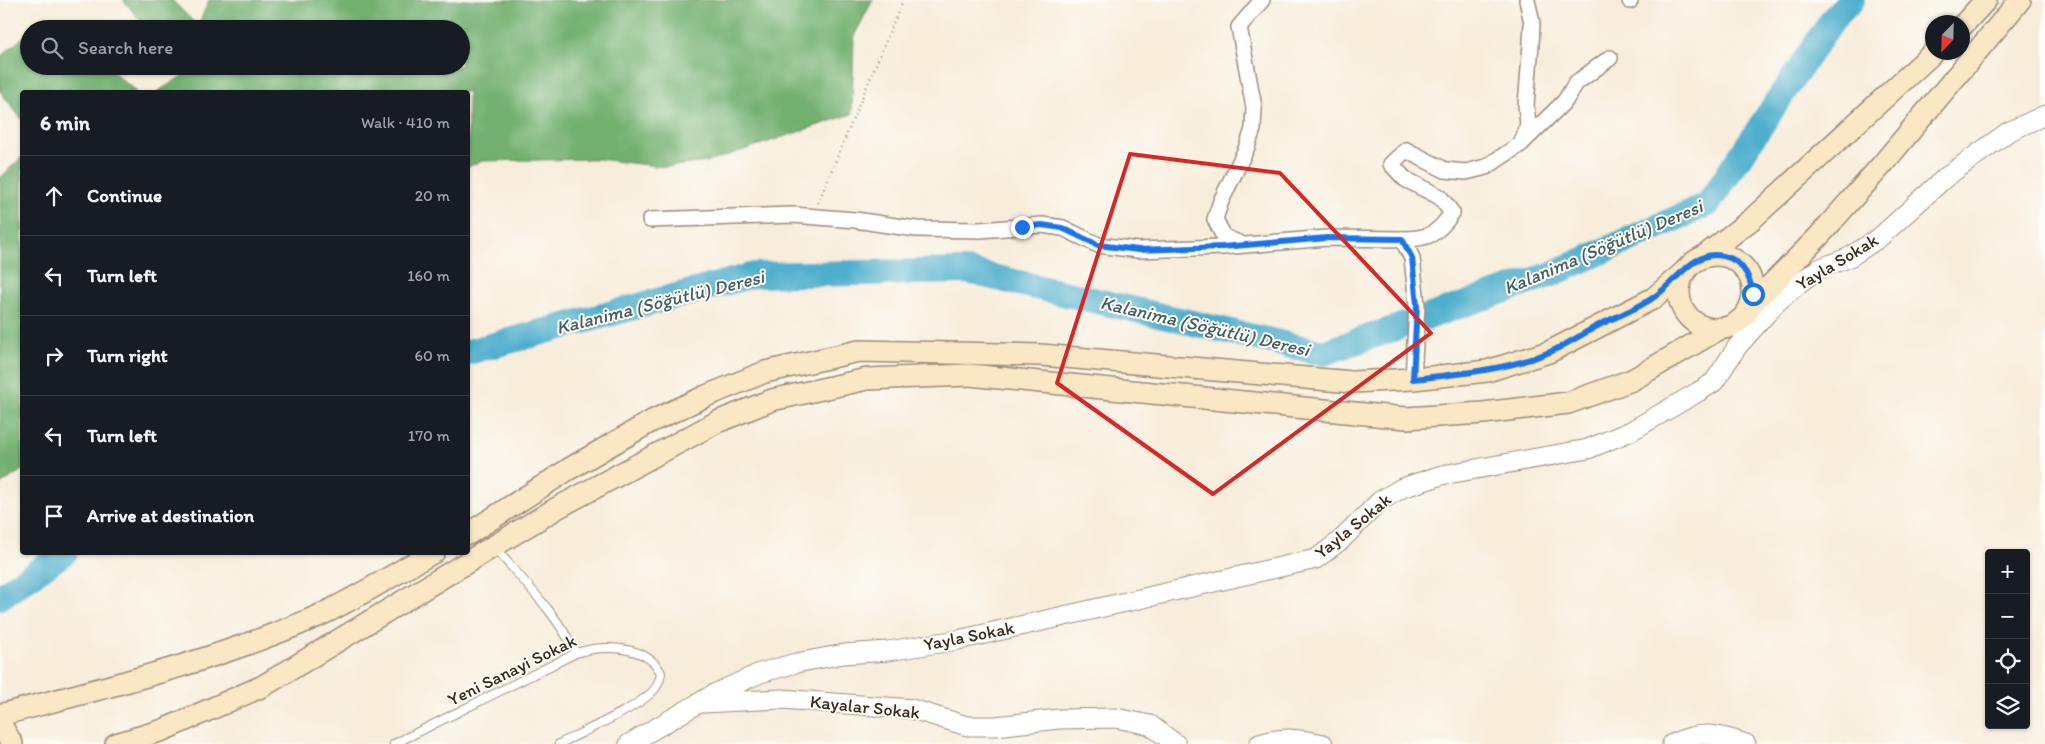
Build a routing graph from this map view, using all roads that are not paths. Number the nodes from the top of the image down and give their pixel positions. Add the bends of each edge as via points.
1 (1262, 0) edge
2 (1527, 0) edge
3 (1986, 0) edge
4 (2020, 0) edge
5 (1970, 17) edge
6 (1610, 58) dead end
7 (1925, 60) edge
8 (2045, 114) edge
9 (1522, 144) junction
10 (650, 220) dead end
11 (1402, 239) junction
12 (1243, 244) junction
13 (1703, 257) junction
14 (1685, 271) junction
15 (1750, 306) junction
16 (1721, 328) junction
17 (1413, 379) junction
18 (470, 533) edge
19 (495, 548) junction
20 (429, 555) edge
21 (576, 653) junction
22 (696, 704) junction
23 (0, 715) edge
24 (0, 723) edge
25 (12, 744) edge
26 (116, 744) edge
27 (394, 744) edge
28 (559, 744) edge
29 (629, 744) edge
30 (1176, 744) edge
31 (1259, 744) edge
32 (1323, 744) edge
33 (1672, 744) edge
34 (1746, 744) edge

1 - 12 street via 1239,27 1254,107 1253,128 1216,219 1224,237
2 - 9 street via 1532,44 1526,105 1528,125
3 - 5 main road
4 - 15 main road via 1953,83 1813,243
6 - 9 street via 1576,83 1565,101
7 - 13 main road via 1752,219
8 - 22 street, Yayla Sokak via 2008,132 1946,176 1880,237 1835,264 1818,269 1802,281 1776,303 1714,382 1631,431 1588,449 1442,475 1402,488 1380,502 1342,540 1316,559 958,640 844,654 796,664 760,673
9 - 11 street via 1486,167 1466,172 1445,170 1406,150 1391,164 1406,179 1440,197 1452,213 1441,229 1423,239
10 - 12 street via 813,216 916,229 980,230 1042,225 1062,228 1098,245 1131,250
11 - 12 street via 1327,238
11 - 17 street via 1412,258 1417,305
13 - 14 main road
13 - 15 main road via 1726,256 1746,270 1753,294
14 - 16 main road via 1679,293 1687,314 1708,328
14 - 17 main road via 1654,298 1549,352 1487,371
15 - 16 main road via 1743,317
16 - 19 main road via 1632,380 1568,403 1524,410 1406,418 969,375 867,379 772,400 717,422 557,508
17 - 18 main road via 1352,382 1041,355 859,351 765,372 652,421 569,469
19 - 21 lane via 547,608
19 - 26 main road via 263,686 163,730
20 - 23 main road via 295,625 176,669
21 - 27 lane, Yeni Sanayi Sokak
21 - 28 lane, Yeni Sanayi Sokak via 600,648 637,653 649,658 662,673 654,690 642,701
22 - 29 street, Yayla Sokak
22 - 30 street, Kayalar Sokak via 782,699 912,709 966,726 1116,718 1150,724
24 - 25 main road
31 - 32 street via 1280,738 1300,738
33 - 34 street via 1691,735 1714,735

